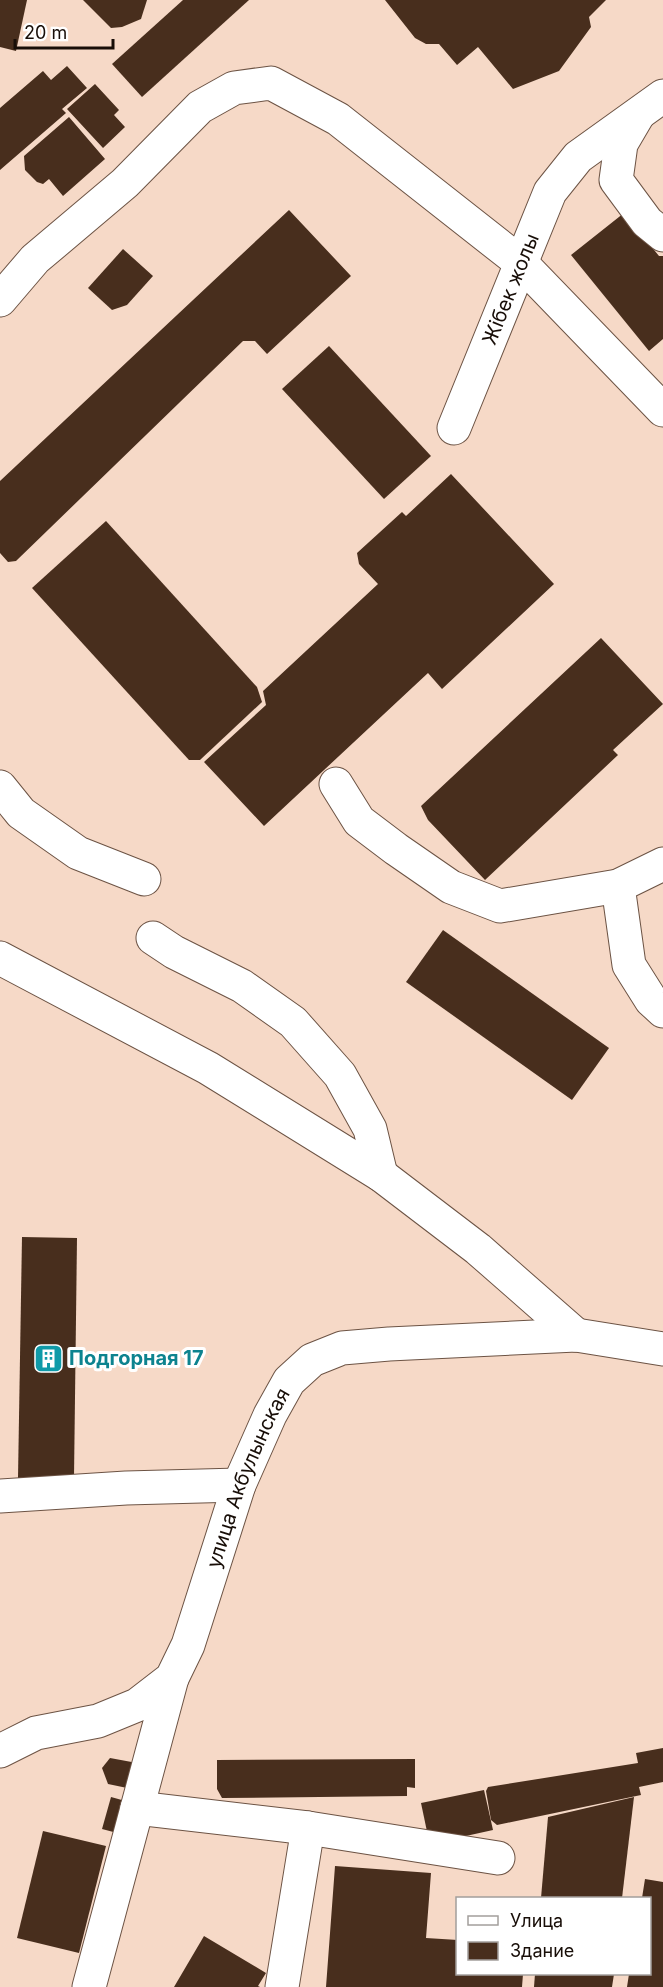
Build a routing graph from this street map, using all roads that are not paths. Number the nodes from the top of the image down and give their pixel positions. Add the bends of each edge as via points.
1 (651, 105) edge
2 (663, 235) edge
3 (521, 263) junction
4 (0, 300) edge
5 (663, 410) edge
6 (454, 428) dead end
7 (336, 784) dead end
8 (0, 787) edge
9 (663, 864) edge
10 (144, 879) dead end
11 (618, 886) junction
12 (153, 938) dead end
13 (0, 958) edge
14 (663, 1011) edge
15 (381, 1175) junction
16 (576, 1335) junction
17 (663, 1349) edge
18 (239, 1485) junction
19 (0, 1496) edge
20 (172, 1678) junction
21 (0, 1751) edge
22 (137, 1808) junction
23 (308, 1828) junction
24 (498, 1858) dead end
25 (89, 1987) edge
26 (282, 1987) edge

1 - 2 street via 621,144 616,180 647,222
1 - 3 street, Жібек жолы via 578,157 550,192
3 - 4 street via 338,119 271,83 234,88 200,107 125,183 35,259
3 - 5 street
3 - 6 street, Жібек жолы
7 - 11 street via 359,821 396,849 451,887 500,906
8 - 10 street via 21,813 78,853
9 - 11 street
11 - 14 street via 629,964 651,1000
12 - 15 street via 242,986 293,1022 340,1075 370,1130
13 - 15 street via 208,1068
15 - 16 street via 478,1249
16 - 17 street, улица Акбулынская
16 - 18 street, улица Акбулынская via 342,1348 312,1360 289,1381
18 - 19 street
18 - 20 street, улица Акбулынская via 188,1645
20 - 21 street, улица Акбулынская via 137,1705 98,1721 36,1733
20 - 22 street
22 - 23 street
22 - 25 street
23 - 24 street
23 - 26 street

